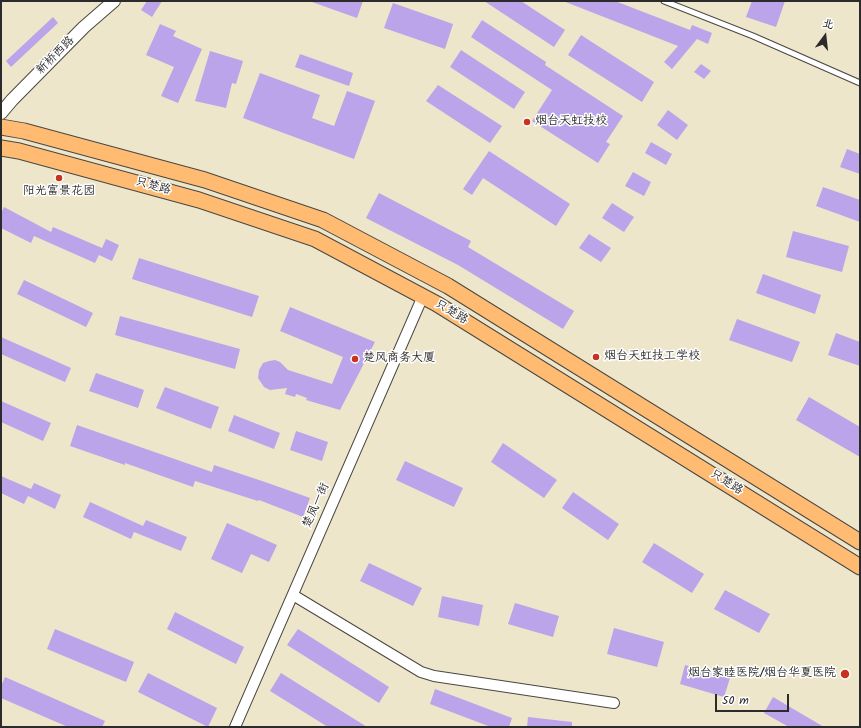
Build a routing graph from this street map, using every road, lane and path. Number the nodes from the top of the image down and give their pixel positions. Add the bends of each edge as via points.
1 (114, 1) edge
2 (664, 1) edge
3 (860, 83) edge
4 (1, 113) edge
5 (1, 127) edge
6 (1, 148) edge
7 (423, 296) junction
8 (860, 542) edge
9 (860, 566) edge
10 (293, 595) junction
11 (614, 703) dead end
12 (235, 727) edge

1 - 4 street, 新桥西路 via 84,27
2 - 3 lane via 753,36
5 - 8 main road, 只楚路 via 206,180 323,220 448,286
6 - 7 main road, 只楚路 via 199,200 315,240
7 - 9 main road, 只楚路
7 - 10 street, 楚凤一街
10 - 11 street via 421,672
10 - 12 street, 楚凤一街

